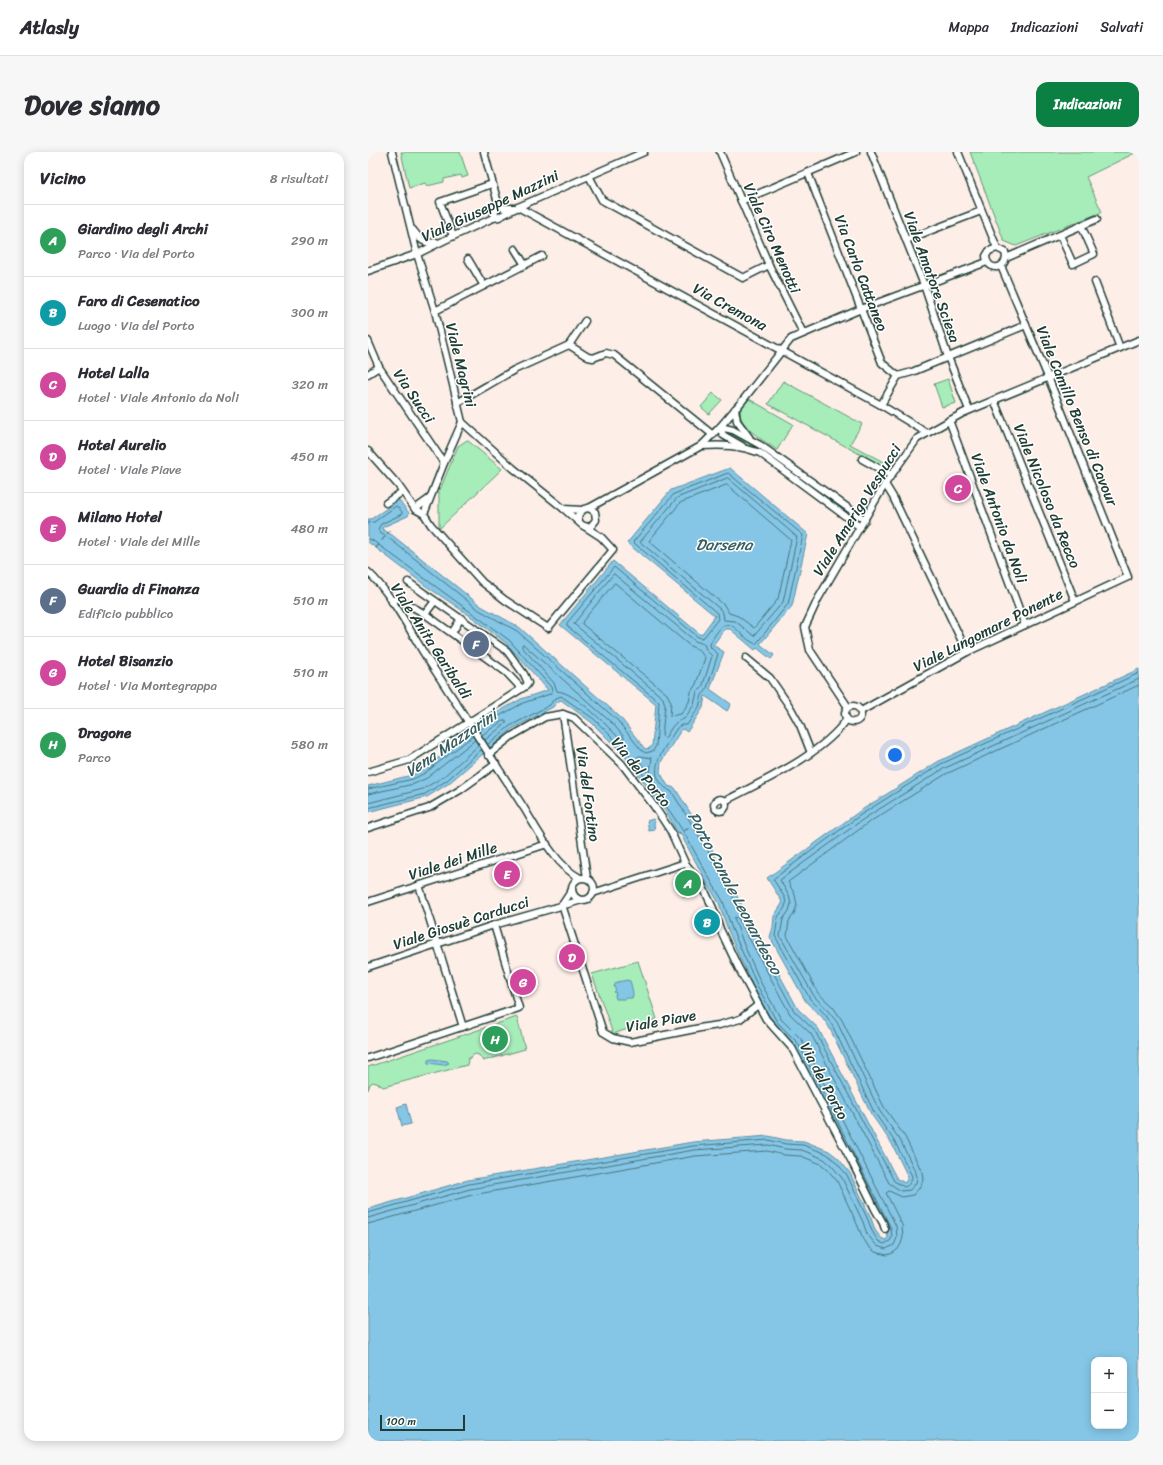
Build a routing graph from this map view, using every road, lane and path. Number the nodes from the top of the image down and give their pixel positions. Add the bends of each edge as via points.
1 (392, 152) edge
2 (484, 152) edge
3 (644, 152) edge
4 (720, 152) edge
5 (856, 152) edge
6 (871, 152) edge
7 (958, 152) edge
8 (808, 173) junction
9 (589, 176) junction
10 (492, 184) junction
11 (741, 201) junction
12 (498, 203) junction
13 (517, 207) junction
14 (981, 211) junction
15 (493, 218) junction
16 (1097, 219) dead end
17 (409, 221) junction
18 (1082, 225) junction
19 (1060, 234) junction
20 (453, 236) junction
21 (445, 240) junction
22 (906, 240) junction
23 (997, 248) junction
24 (515, 249) dead end
25 (417, 254) junction
26 (542, 256) dead end
27 (1006, 258) junction
28 (468, 259) dead end
29 (987, 262) junction
30 (524, 265) junction
31 (769, 265) junction
32 (1001, 266) junction
33 (368, 271) edge
34 (1095, 282) dead end
35 (924, 285) junction
36 (484, 286) junction
37 (860, 309) junction
38 (435, 311) junction
39 (585, 321) dead end
40 (1026, 325) junction
41 (803, 333) junction
42 (1139, 340) edge
43 (368, 341) edge
44 (569, 345) junction
45 (1120, 348) junction
46 (781, 350) junction
47 (948, 357) junction
48 (379, 367) junction
49 (368, 374) edge
50 (898, 376) junction
51 (1048, 378) junction
52 (994, 400) junction
53 (457, 403) junction
54 (881, 405) junction
55 (735, 409) junction
56 (969, 410) junction
57 (949, 420) junction
58 (462, 422) junction
59 (720, 427) junction
60 (927, 433) junction
61 (713, 435) junction
62 (751, 439) junction
63 (701, 446) junction
64 (745, 447) junction
65 (368, 451) edge
66 (862, 459) dead end
67 (444, 463) junction
68 (786, 463) junction
69 (781, 469) junction
70 (891, 475) junction
71 (885, 484) junction
72 (402, 492) junction
73 (429, 499) junction
74 (601, 502) junction
75 (386, 503) dead end
76 (564, 509) junction
77 (586, 509) junction
78 (415, 510) junction
79 (595, 512) junction
80 (424, 514) junction
81 (864, 520) junction
82 (595, 522) junction
83 (581, 524) junction
84 (860, 527) junction
85 (601, 538) junction
86 (368, 572) edge
87 (1128, 577) joint
88 (408, 582) dead end
89 (435, 601) junction
90 (1075, 601) junction
91 (392, 602) junction
92 (425, 614) junction
93 (461, 618) junction
94 (1025, 626) junction
95 (452, 633) junction
96 (967, 652) junction
97 (746, 658) dead end
98 (521, 688) junction
99 (848, 707) junction
100 (861, 711) junction
101 (563, 714) junction
102 (847, 719) junction
103 (468, 722) junction
104 (811, 753) junction
105 (488, 755) junction
106 (496, 764) junction
107 (368, 772) edge
108 (725, 801) dead end
109 (368, 828) edge
110 (547, 844) junction
111 (685, 863) junction
112 (562, 864) junction
113 (584, 878) junction
114 (419, 885) junction
115 (572, 888) junction
116 (593, 893) junction
117 (582, 900) junction
118 (368, 902) edge
119 (562, 905) junction
120 (494, 925) junction
121 (437, 944) junction
122 (368, 967) edge
123 (758, 1004) junction
124 (463, 1027) junction
125 (368, 1058) edge
126 (885, 1229) dead end

1 - 17 street, Viale Magrini
2 - 10 street
3 - 9 street, Viale Giuseppe Mazzini
4 - 11 street, Viale Ciro Menotti
5 - 8 street
6 - 22 street, Viale Amatore Sciesa
7 - 14 street
8 - 11 street
8 - 37 street, Via Carlo Cattaneo
9 - 13 street, Viale Giuseppe Mazzini
9 - 31 street via 602,200 743,278
10 - 12 street
10 - 20 street via 440,202
11 - 31 street, Viale Ciro Menotti
12 - 13 street, Via Cremona via 503,208
12 - 15 street
13 - 15 street, Viale Giuseppe Mazzini
13 - 46 street, Via Cremona
14 - 22 street
14 - 23 street
15 - 20 street, Viale Giuseppe Mazzini
16 - 18 street
17 - 21 street via 425,243
17 - 25 street, Viale Magrini
18 - 19 street
18 - 19 street via 1094,254 1073,264
19 - 27 street
20 - 21 street, Viale Giuseppe Mazzini
21 - 25 street, Viale Giuseppe Mazzini
22 - 35 street, Viale Amatore Sciesa
23 - 27 street via 1005,252
23 - 29 street via 989,251 986,256
24 - 30 street
25 - 33 street, Viale Giuseppe Mazzini
25 - 38 street, Viale Magrini
26 - 30 street
27 - 32 street
28 - 36 street
29 - 32 street via 995,268
29 - 35 street
30 - 36 street
31 - 41 street, Viale Ciro Menotti
32 - 40 street, Viale Camillo Benso di Cavour
34 - 45 street
35 - 37 street
35 - 47 street, Viale Amatore Sciesa
36 - 38 street
37 - 41 street
37 - 50 street, Via Carlo Cattaneo via 882,363
38 - 53 street, Viale Magrini
39 - 44 street
40 - 47 street
40 - 51 street, Viale Camillo Benso di Cavour
41 - 46 street via 791,339
42 - 45 street, Viale Amerigo Vespucci
43 - 48 street, Via Succi
44 - 53 street via 514,370
44 - 61 street via 593,358 606,353 614,355
45 - 51 street, Viale Amerigo Vespucci
46 - 54 street, Via Cremona
46 - 55 street
47 - 50 street
47 - 56 street, Viale Amatore Sciesa
48 - 49 street
48 - 67 street, Via Succi
50 - 54 street
51 - 52 street, Viale Amerigo Vespucci
51 - 87 street, Viale Camillo Benso di Cavour
52 - 56 street, Viale Amerigo Vespucci
52 - 90 street, Viale Nicoloso da Recco
53 - 58 street, Viale Magrini
54 - 60 street, Via Cremona
55 - 59 street
55 - 62 street via 737,421
56 - 57 street, Viale Amerigo Vespucci
57 - 60 street, Viale Amerigo Vespucci
57 - 94 street, Viale Antonio da Noli
58 - 67 street
58 - 76 street, Viale Magrini
59 - 61 street
59 - 62 street
59 - 64 street via 723,435
60 - 70 street, Viale Amerigo Vespucci via 917,439
61 - 63 street
62 - 68 street
63 - 64 street
63 - 74 street
64 - 69 street via 760,453
65 - 72 street
66 - 70 street
67 - 73 street
68 - 69 street
68 - 81 street
69 - 84 street
70 - 71 street, Viale Amerigo Vespucci
71 - 81 street, Viale Amerigo Vespucci
71 - 96 street
72 - 75 street
72 - 78 street
73 - 78 street
73 - 80 street
74 - 77 street
74 - 79 street
76 - 77 street
76 - 83 street, Viale Magrini
77 - 79 street
77 - 83 street via 578,515
78 - 80 street
79 - 82 street
80 - 85 street, Viale Magrini via 482,582 548,628 613,550
81 - 84 street, Viale Amerigo Vespucci
82 - 83 street via 592,526
82 - 85 street, Viale Magrini
83 - 85 street, Viale Magrini
84 - 99 street, Viale Amerigo Vespucci via 818,599 805,627 810,650
86 - 91 street, Viale Anita Garibaldi
87 - 90 street, Viale Lungomare Ponente
88 - 89 street
89 - 92 street
89 - 93 street
90 - 94 street, Viale Lungomare Ponente
91 - 92 street via 397,598
91 - 103 street, Viale Anita Garibaldi
92 - 95 street
93 - 95 street
93 - 98 street via 507,651 528,683
94 - 96 street, Viale Lungomare Ponente
95 - 98 street via 506,672
96 - 100 street, Viale Lungomare Ponente
97 - 104 street via 770,678 782,695 800,725
98 - 103 street
99 - 100 street via 856,706
99 - 102 street via 845,711
100 - 102 street, Viale Lungomare Ponente via 861,717 857,721
101 - 105 street via 545,718 512,736
101 - 111 street, Via del Porto via 574,718 622,764 670,830
101 - 113 street, Via del Fortino
102 - 104 street, Viale Lungomare Ponente via 839,730
103 - 105 street, Viale Anita Garibaldi
103 - 107 street via 409,760
104 - 108 street, Viale Lungomare Ponente
105 - 106 street, Viale Anita Garibaldi
106 - 109 street via 429,808
106 - 110 street, Viale Anita Garibaldi
110 - 112 street, Viale Anita Garibaldi
110 - 114 street, Viale dei Mille
111 - 116 street
111 - 123 street, Via del Porto via 701,883 720,929
112 - 113 street, Viale Anita Garibaldi via 572,874
112 - 115 street, Viale Anita Garibaldi
113 - 115 street via 577,880
113 - 116 street via 590,880 594,886
114 - 118 street, Viale dei Mille
114 - 121 street
115 - 117 street via 575,896
115 - 119 street
116 - 117 street
117 - 119 street, Viale Giosuè Carducci
119 - 120 street, Viale Giosuè Carducci
119 - 123 street, Viale Piave via 603,1032 613,1038 630,1042 719,1025 740,1020
120 - 121 street, Viale Giosuè Carducci
120 - 124 street via 519,1008
121 - 122 street, Viale Giosuè Carducci
121 - 124 street
123 - 126 street, Via del Porto via 772,1027 792,1048
124 - 125 street

